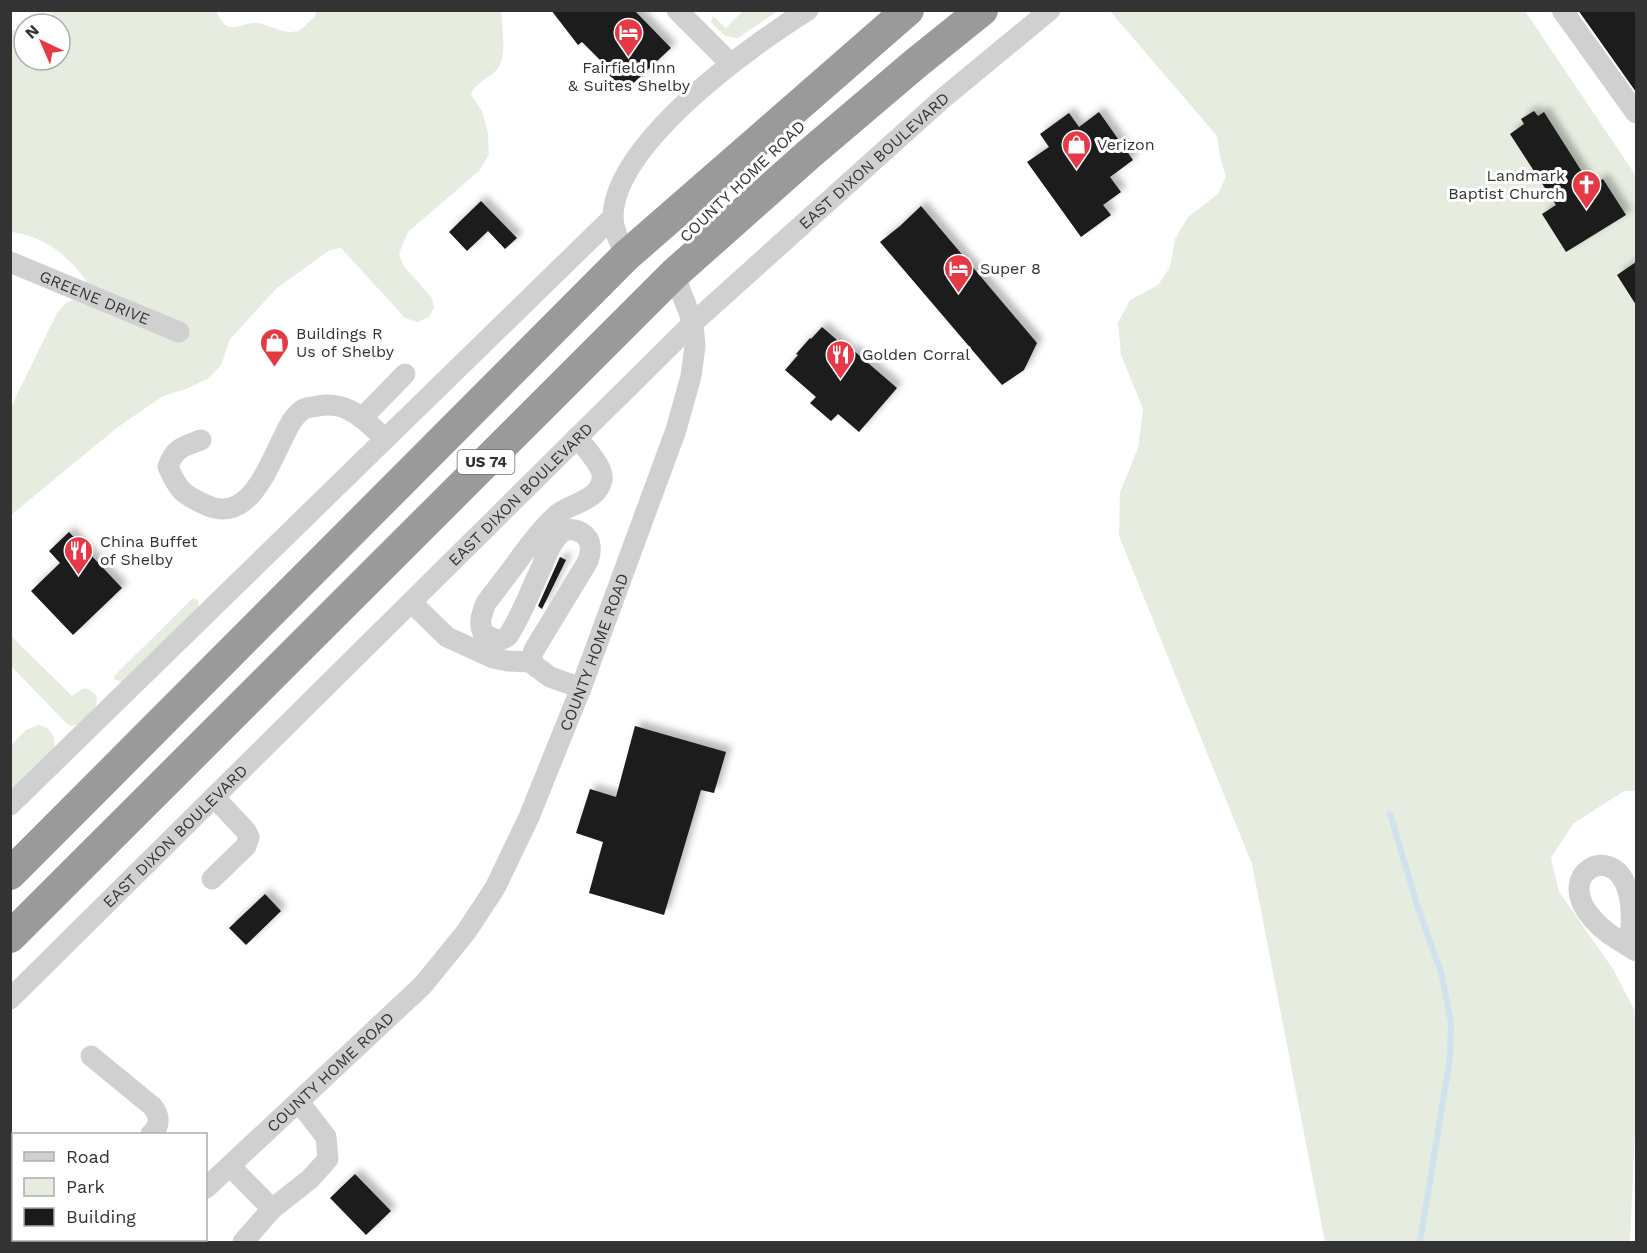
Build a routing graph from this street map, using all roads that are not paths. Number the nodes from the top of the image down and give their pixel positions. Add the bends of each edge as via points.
1 (677, 10) edge
2 (808, 10) edge
3 (908, 10) edge
4 (982, 10) edge
5 (1050, 10) edge
6 (1562, 10) edge
7 (731, 64) junction
8 (841, 68) junction
9 (1636, 113) edge
10 (613, 217) junction
11 (626, 256) junction
12 (10, 262) edge
13 (674, 274) junction
14 (693, 323) junction
15 (179, 332) dead end
16 (405, 374) dead end
17 (362, 418) junction
18 (577, 437) junction
19 (385, 439) junction
20 (201, 440) dead end
21 (402, 545) junction
22 (411, 602) junction
23 (530, 662) junction
24 (581, 688) junction
25 (214, 797) junction
26 (10, 805) edge
27 (10, 874) edge
28 (212, 879) dead end
29 (10, 937) edge
30 (10, 999) edge
31 (91, 1056) dead end
32 (299, 1102) junction
33 (153, 1133) edge
34 (230, 1166) junction
35 (207, 1187) edge
36 (272, 1209) junction
37 (243, 1242) edge

1 - 7 street
2 - 7 street
3 - 8 highway, US 74
4 - 13 highway, US 74 via 808,155
5 - 14 street, EAST DIXON BOULEVARD via 941,100
6 - 9 street
7 - 10 street via 677,111 640,154 618,191
8 - 11 highway, US 74
8 - 13 highway, COUNTY HOME ROAD via 822,103 679,242 670,259
10 - 11 street
10 - 19 street
11 - 21 highway via 634,281 625,298 412,516 406,524
11 - 27 highway, US 74
12 - 15 street, GREENE DRIVE
13 - 14 street, COUNTY HOME ROAD
13 - 21 highway, US 74
14 - 18 street, EAST DIXON BOULEVARD
14 - 24 street, COUNTY HOME ROAD via 691,376 675,430
16 - 17 street
17 - 19 street
17 - 20 street via 348,409 325,404 304,409 292,420 256,488 244,502 230,509 214,508 188,497 177,487 168,467 172,455
18 - 22 street, EAST DIXON BOULEVARD
18 - 23 street via 600,469 599,488 566,508 543,529 486,603 480,617 483,633 504,639 556,539 565,530 587,537 588,561
19 - 26 street
21 - 29 highway, US 74
22 - 23 street via 447,637 493,658
22 - 25 street, EAST DIXON BOULEVARD
23 - 24 street via 550,678
24 - 32 street, COUNTY HOME ROAD via 530,817 495,888 466,932 423,985
25 - 28 street via 249,837 246,846
25 - 30 street, EAST DIXON BOULEVARD
31 - 33 street via 157,1112 159,1123
32 - 34 street, COUNTY HOME ROAD
32 - 36 street via 326,1137 328,1159
34 - 35 street, COUNTY HOME ROAD
34 - 36 street
36 - 37 street

